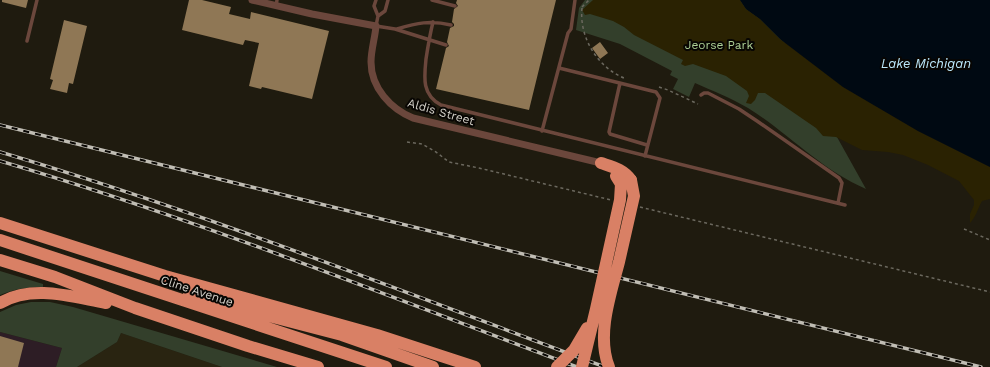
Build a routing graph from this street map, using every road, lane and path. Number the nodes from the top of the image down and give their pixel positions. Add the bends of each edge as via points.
1 (37, 0) edge
2 (252, 0) edge
3 (376, 0) edge
4 (388, 0) edge
5 (432, 0) edge
6 (575, 0) edge
7 (589, 0) edge
8 (277, 3) edge
9 (455, 6) dead end
10 (582, 8) junction
11 (378, 16) junction
12 (574, 16) junction
13 (433, 22) junction
14 (451, 25) dead end
15 (376, 26) junction
16 (396, 29) junction
17 (429, 40) junction
18 (27, 41) dead end
19 (446, 45) dead end
20 (559, 68) junction
21 (627, 79) dead end
22 (620, 83) junction
23 (654, 86) dead end
24 (701, 95) dead end
25 (698, 104) dead end
26 (542, 131) junction
27 (407, 142) dead end
28 (648, 145) junction
29 (644, 156) junction
30 (601, 163) junction
31 (617, 202) dead end
32 (838, 203) junction
33 (845, 205) dead end
34 (640, 207) dead end
35 (0, 223) edge
36 (964, 229) dead end
37 (0, 240) edge
38 (990, 240) edge
39 (0, 260) edge
40 (100, 273) junction
41 (990, 292) edge
42 (0, 303) edge
43 (135, 308) junction
44 (596, 309) junction
45 (318, 367) edge
46 (386, 367) edge
47 (433, 367) edge
48 (475, 367) edge
49 (557, 367) edge
50 (582, 367) edge
51 (609, 367) edge

1 - 18 lane
2 - 8 street
3 - 11 lane via 374,6
4 - 11 lane via 385,10
5 - 9 lane
6 - 12 lane
7 - 10 path
8 - 15 street via 312,14
10 - 12 path
10 - 21 path via 585,36 592,52 607,68
11 - 15 lane
12 - 20 lane
13 - 14 lane
13 - 16 lane via 416,23
13 - 17 lane
15 - 16 lane
15 - 30 street, Aldis Street via 371,61 374,77 380,91 397,110 413,118
16 - 17 lane
17 - 19 lane
17 - 26 lane via 425,84 429,95 438,103
20 - 22 lane
20 - 26 lane
22 - 28 lane via 609,132
22 - 28 lane via 656,92 660,98
23 - 25 path
24 - 32 lane via 708,93 739,109 839,178 842,183
26 - 29 lane
27 - 31 path via 422,144 449,162
28 - 29 lane
29 - 32 lane
30 - 44 highway, bridge via 621,184 620,200
30 - 51 highway, bridge via 627,174 634,196 608,304 604,334
32 - 33 lane
34 - 41 path
35 - 48 highway via 165,276 377,335
36 - 38 path
37 - 40 highway, Cline Avenue
39 - 43 highway via 55,277
40 - 46 highway, Cline Avenue
40 - 47 highway via 342,335
42 - 43 highway via 9,298 34,293 58,294
43 - 45 highway
44 - 49 highway, bridge via 578,345
44 - 50 highway, bridge

